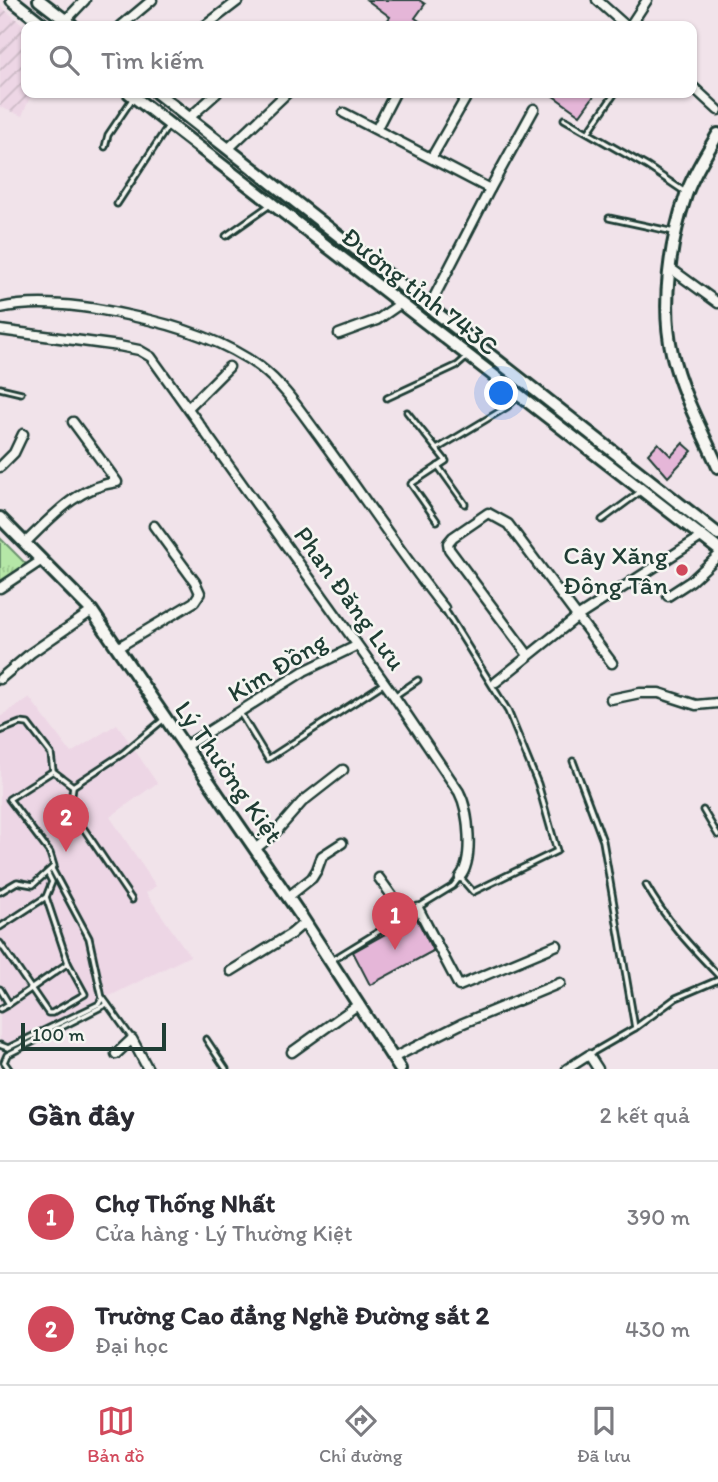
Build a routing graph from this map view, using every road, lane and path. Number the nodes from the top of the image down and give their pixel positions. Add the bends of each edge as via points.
1 (12, 0) edge
2 (39, 0) edge
3 (85, 0) edge
4 (152, 0) edge
5 (239, 0) edge
6 (597, 0) edge
7 (647, 0) edge
8 (39, 21) edge
9 (66, 21) edge
10 (70, 21) edge
11 (127, 21) edge
12 (212, 21) edge
13 (622, 21) edge
14 (632, 21) edge
15 (697, 91) edge
16 (130, 98) edge
17 (136, 98) edge
18 (163, 98) edge
19 (211, 98) edge
20 (283, 98) edge
21 (392, 98) edge
22 (466, 98) edge
23 (612, 98) edge
24 (534, 109) dead end
25 (718, 110) edge
26 (344, 113) dead end
27 (189, 118) junction
28 (564, 119) dead end
29 (169, 124) junction
30 (377, 128) junction
31 (589, 131) junction
32 (718, 134) edge
33 (105, 146) dead end
34 (229, 148) junction
35 (432, 157) junction
36 (490, 188) junction
37 (687, 193) junction
38 (117, 204) dead end
39 (272, 204) junction
40 (609, 218) dead end
41 (676, 233) junction
42 (226, 236) dead end
43 (670, 268) junction
44 (718, 303) edge
45 (400, 304) junction
46 (429, 307) junction
47 (0, 308) edge
48 (0, 330) edge
49 (339, 334) dead end
50 (467, 356) junction
51 (229, 367) dead end
52 (0, 388) edge
53 (21, 393) dead end
54 (518, 396) junction
55 (387, 398) dead end
56 (188, 408) junction
57 (407, 412) dead end
58 (73, 422) dead end
59 (23, 434) dead end
60 (437, 449) junction
61 (438, 466) junction
62 (0, 467) edge
63 (718, 467) edge
64 (642, 491) junction
65 (465, 505) dead end
66 (0, 518) edge
67 (602, 520) dead end
68 (437, 521) dead end
69 (154, 526) dead end
70 (718, 534) edge
71 (701, 537) junction
72 (25, 542) junction
73 (718, 549) edge
74 (718, 556) edge
75 (42, 560) junction
76 (0, 588) edge
77 (668, 596) dead end
78 (444, 608) joint
79 (92, 611) junction
80 (576, 617) junction
81 (356, 646) junction
82 (117, 648) junction
83 (528, 655) junction
84 (612, 663) dead end
85 (0, 679) edge
86 (418, 680) dead end
87 (496, 682) dead end
88 (384, 683) junction
89 (394, 696) junction
90 (611, 699) dead end
91 (718, 703) edge
92 (240, 713) junction
93 (164, 718) junction
94 (0, 731) edge
95 (184, 747) junction
96 (573, 761) dead end
97 (343, 770) dead end
98 (53, 771) junction
99 (73, 786) junction
100 (703, 810) dead end
101 (718, 835) edge
102 (342, 843) dead end
103 (255, 849) junction
104 (52, 869) junction
105 (48, 874) junction
106 (460, 877) junction
107 (379, 878) dead end
108 (646, 885) dead end
109 (0, 892) edge
110 (46, 897) junction
111 (288, 897) junction
112 (132, 900) dead end
113 (418, 908) junction
114 (405, 914) junction
115 (304, 922) junction
116 (0, 927) edge
117 (0, 943) edge
118 (557, 945) dead end
119 (329, 961) junction
120 (68, 963) junction
121 (231, 971) dead end
122 (718, 977) edge
123 (560, 983) dead end
124 (0, 989) edge
125 (32, 989) junction
126 (102, 998) junction
127 (9, 1004) junction
128 (107, 1004) junction
129 (359, 1004) junction
130 (0, 1009) edge
131 (635, 1028) junction
132 (132, 1039) junction
133 (206, 1039) dead end
134 (0, 1045) edge
135 (292, 1052) dead end
136 (116, 1054) dead end
137 (589, 1055) junction
138 (393, 1058) junction
139 (9, 1069) edge
140 (148, 1069) edge
141 (226, 1069) edge
142 (400, 1069) edge
143 (567, 1069) edge
144 (598, 1069) edge

1 - 8 main road
2 - 9 main road
3 - 10 street
4 - 11 street
5 - 12 street
6 - 13 street
7 - 14 street
15 - 25 street
16 - 33 lane
17 - 29 main road, Đường tỉnh 743C
18 - 27 main road, Đường tỉnh 743C
19 - 27 street
20 - 34 street
21 - 30 street
22 - 35 street
23 - 31 lane
24 - 36 street
26 - 30 street
27 - 34 main road, Đường tỉnh 743C
28 - 31 lane
29 - 38 lane
29 - 39 main road, Đường tỉnh 743C
30 - 35 street
31 - 37 lane
32 - 37 main road
34 - 46 main road, Đường tỉnh 743C
35 - 36 street
36 - 46 street
37 - 41 main road
39 - 42 lane
39 - 45 main road, Đường tỉnh 743C
40 - 41 lane
41 - 43 main road
43 - 44 street
43 - 63 main road via 672,354
45 - 49 street via 377,320
45 - 50 main road, Đường tỉnh 743C
46 - 70 main road, Đường tỉnh 743C
47 - 78 street via 60,305 137,317 211,342 260,367 292,401
48 - 56 street, Phan Đăng Lưu via 139,350 151,357
50 - 54 main road, Đường tỉnh 743C
50 - 55 lane via 458,365
51 - 56 street
52 - 53 lane
54 - 60 lane
54 - 64 main road, Đường tỉnh 743C
56 - 81 street, Phan Đăng Lưu
57 - 60 lane
58 - 72 street via 117,482 76,495
59 - 62 street
60 - 61 lane via 446,461
61 - 65 lane
61 - 68 lane via 411,484
64 - 67 lane
64 - 71 main road, Đường tỉnh 743C
66 - 72 main road, Lý Thường Kiệt
69 - 82 street via 200,593 194,602
71 - 73 main road, Đường tỉnh 743C
71 - 80 street
72 - 75 main road, Lý Thường Kiệt
74 - 77 street
75 - 76 street
75 - 79 main road, Lý Thường Kiệt
78 - 106 lane via 508,711 538,784 557,849 473,892
79 - 82 main road, Lý Thường Kiệt
79 - 85 street
80 - 83 street
80 - 83 street via 508,524 488,513 453,537 449,549
80 - 84 street
81 - 88 street, Phan Đăng Lưu
81 - 92 street, Kim Đồng via 304,671
82 - 93 main road, Lý Thường Kiệt
83 - 87 street
86 - 89 lane
88 - 89 street, Phan Đăng Lưu
88 - 92 lane via 268,759
89 - 106 street, Phan Đăng Lưu via 466,805 466,869
90 - 91 street via 650,693 696,705
92 - 95 street, Kim Đồng
93 - 95 main road, Lý Thường Kiệt
93 - 99 lane via 122,754
94 - 98 lane via 28,724 51,754
95 - 103 main road, Lý Thường Kiệt
96 - 131 lane via 603,841
97 - 103 street via 302,802
98 - 99 lane
98 - 104 lane via 9,799 50,853
99 - 112 lane via 71,802 82,826
100 - 101 lane
102 - 111 street via 323,856 312,878
103 - 111 main road, Lý Thường Kiệt
104 - 105 lane
104 - 126 lane via 89,938
105 - 109 lane via 33,885 17,882
105 - 110 lane via 52,882
106 - 113 lane
107 - 114 street
108 - 122 lane via 659,908
110 - 116 lane
110 - 120 lane
111 - 115 main road, Lý Thường Kiệt
113 - 114 lane
113 - 118 street via 458,986
114 - 119 lane
115 - 119 main road, Lý Thường Kiệt
115 - 121 street
117 - 125 lane
119 - 129 main road, Lý Thường Kiệt
120 - 125 lane
120 - 125 lane via 85,994 80,998 48,1013
122 - 131 lane via 676,998
123 - 138 street
124 - 127 lane
125 - 127 lane
126 - 128 lane
126 - 134 lane via 99,1004 8,1048
127 - 130 lane
128 - 132 lane
128 - 139 lane via 7,1055 4,1062
129 - 135 street
129 - 138 main road, Lý Thường Kiệt
131 - 137 lane
132 - 136 street
132 - 140 street
133 - 141 lane
137 - 143 street
137 - 144 street
138 - 142 main road, Lý Thường Kiệt

